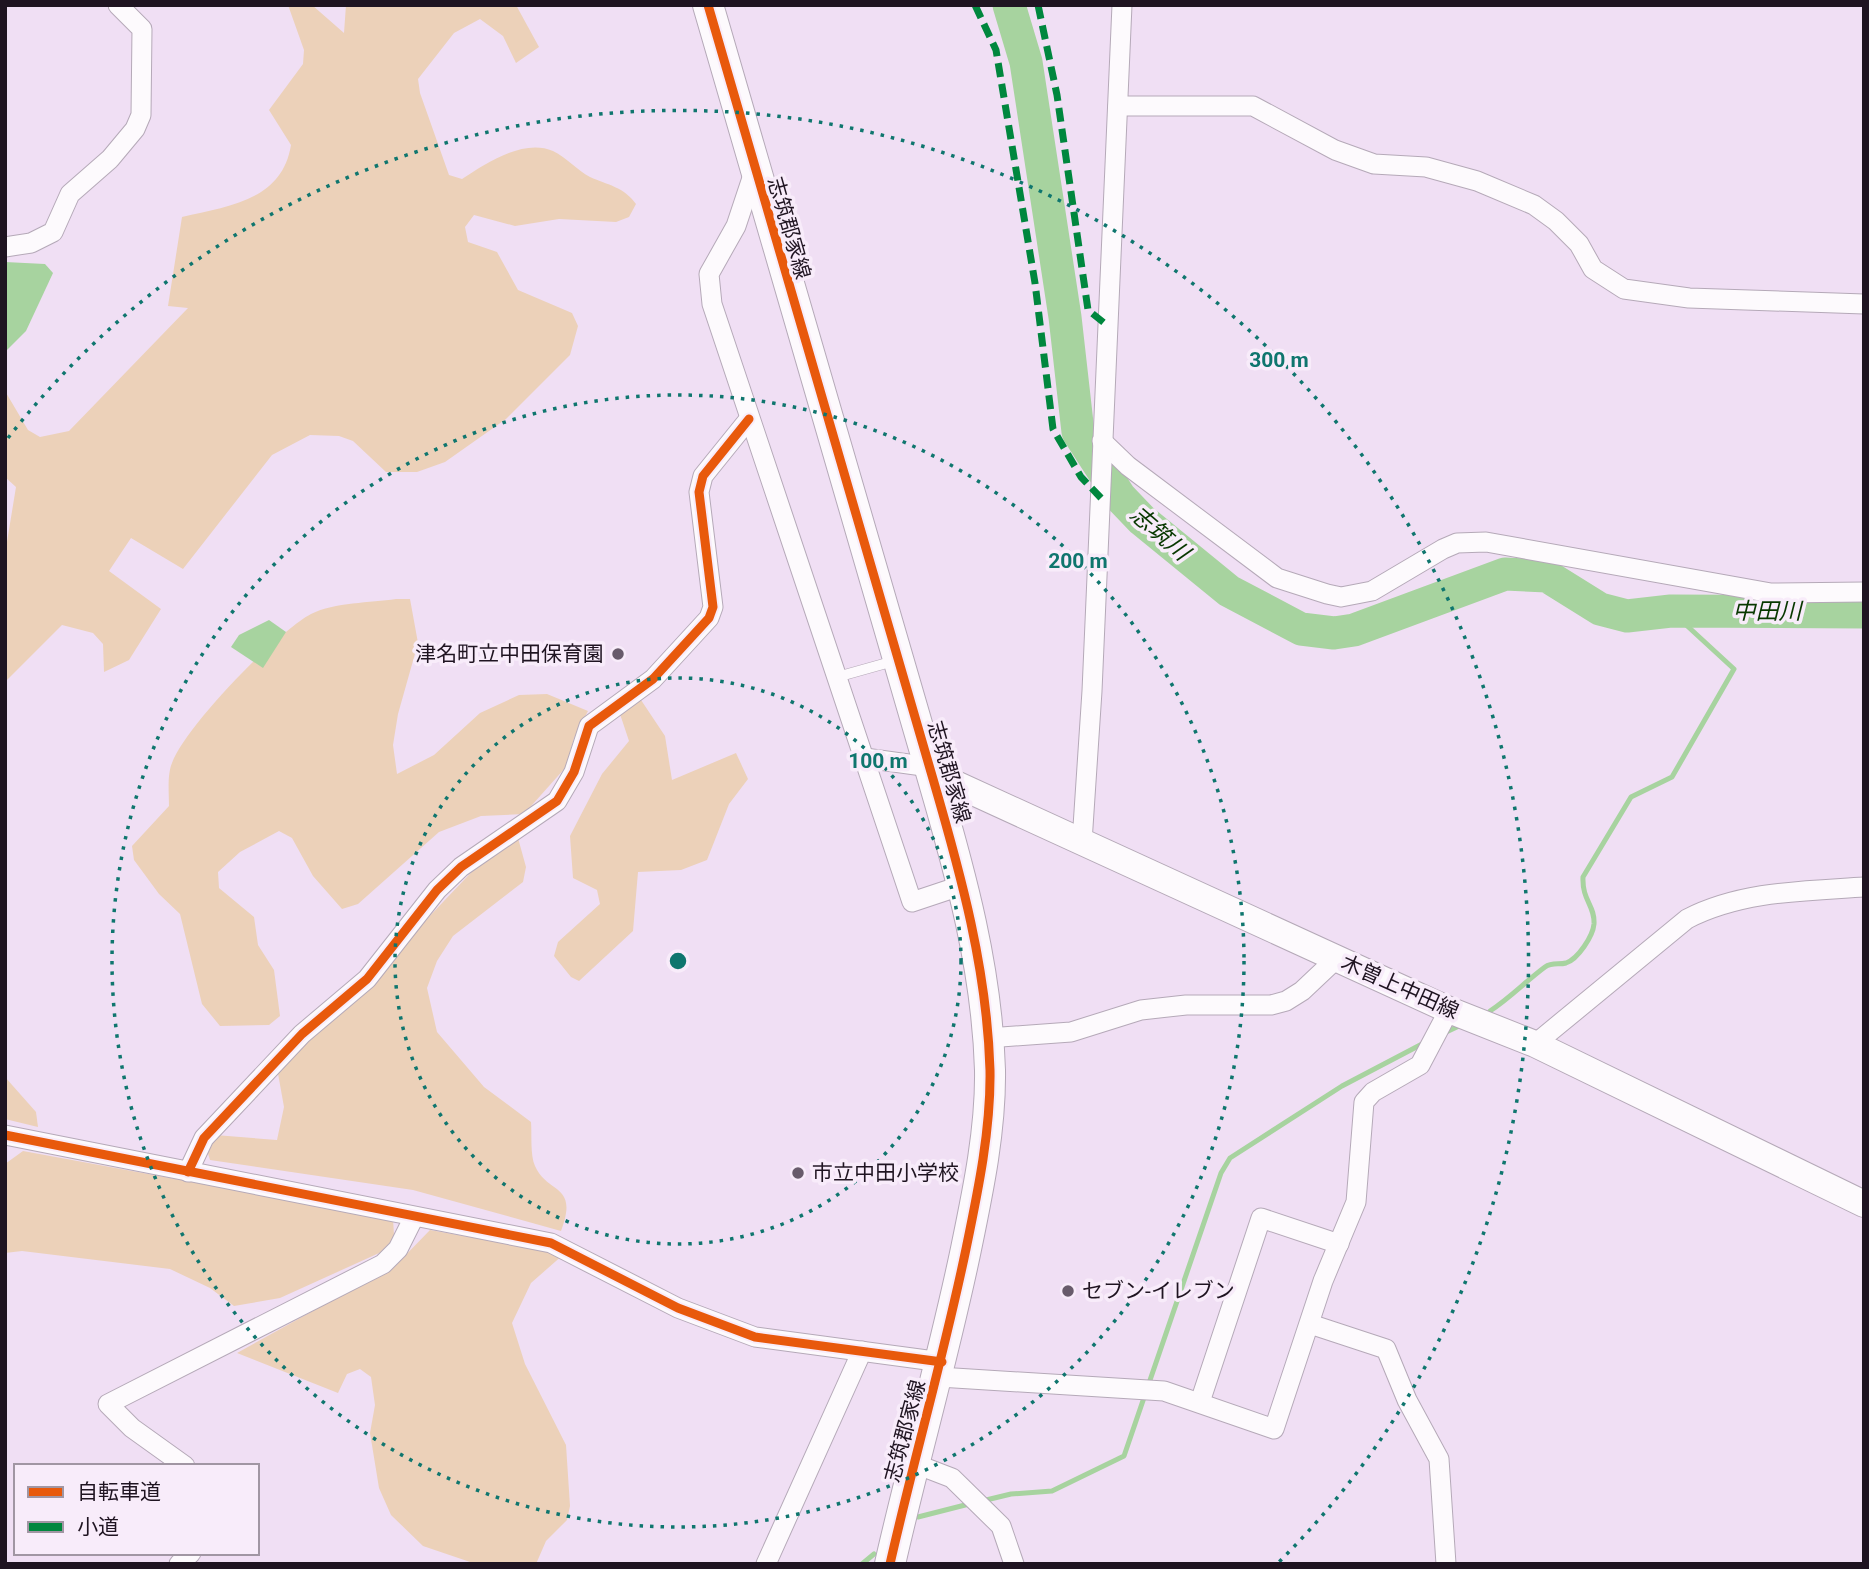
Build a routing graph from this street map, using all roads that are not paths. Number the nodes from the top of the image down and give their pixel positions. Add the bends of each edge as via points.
1 (118, 5) edge
2 (708, 5) edge
3 (1122, 5) edge
4 (1118, 106) junction
5 (754, 172) junction
6 (5, 247) edge
7 (1864, 304) edge
8 (749, 419) junction
9 (1102, 443) junction
10 (1864, 592) edge
11 (898, 660) junction
12 (837, 677) junction
13 (865, 758) junction
14 (931, 773) junction
15 (1082, 842) junction
16 (963, 885) junction
17 (1864, 887) edge
18 (1337, 958) junction
19 (1449, 1010) junction
20 (988, 1038) junction
21 (1535, 1044) junction
22 (5, 1135) edge
23 (188, 1171) junction
24 (1864, 1204) edge
25 (414, 1217) junction
26 (1339, 1244) junction
27 (1310, 1324) junction
28 (862, 1351) junction
29 (940, 1370) junction
30 (1200, 1402) junction
31 (913, 1463) junction
32 (182, 1464) edge
33 (766, 1564) edge
34 (890, 1564) edge
35 (1014, 1564) edge
36 (1446, 1564) edge

1 - 6 street via 142,29 141,115 135,129 110,159 70,194 53,232 31,243
2 - 5 main road, 志筑郡家線
3 - 4 street
4 - 7 street via 1253,106 1335,150 1374,164 1426,167 1477,181 1534,205 1556,221 1579,244 1593,269 1624,289 1689,298
4 - 9 street
5 - 8 street via 736,226 709,274 712,304
5 - 11 main road, 志筑郡家線
8 - 12 street
8 - 23 street via 703,476 699,492 713,607 709,618 653,679 589,726 574,772 560,797 461,867 437,890 367,979 302,1034 204,1138
9 - 10 street via 1277,578 1341,597 1372,591 1457,543 1486,542 1771,593
9 - 15 street
11 - 12 lane
11 - 14 main road, 志筑郡家線
12 - 13 street
13 - 14 street
13 - 16 street via 912,902
14 - 15 main road, 木曽上中田線
14 - 16 main road, 志筑郡家線
15 - 18 main road, 木曽上中田線
16 - 20 main road, 志筑郡家線 via 980,959
17 - 21 street via 1713,905 1687,919
18 - 19 main road, 木曽上中田線
18 - 20 street via 1302,991 1271,1005 1185,1004 1141,1010 1072,1032
19 - 21 main road, 木曽上中田線
19 - 26 street via 1420,1065 1364,1101 1356,1202
20 - 29 main road, 志筑郡家線 via 990,1073 980,1181
21 - 24 main road, 木曽上中田線
22 - 23 street
23 - 25 street
25 - 28 street via 551,1243 678,1308 755,1337
25 - 32 street via 398,1249 383,1264 107,1404
26 - 27 street
26 - 30 street via 1261,1218
27 - 30 street via 1274,1429
27 - 36 street via 1386,1349 1439,1459
28 - 29 street
28 - 33 street
29 - 30 street via 1164,1391
29 - 31 main road, 志筑郡家線
31 - 34 main road, 志筑郡家線
31 - 35 street via 952,1478 1001,1526

